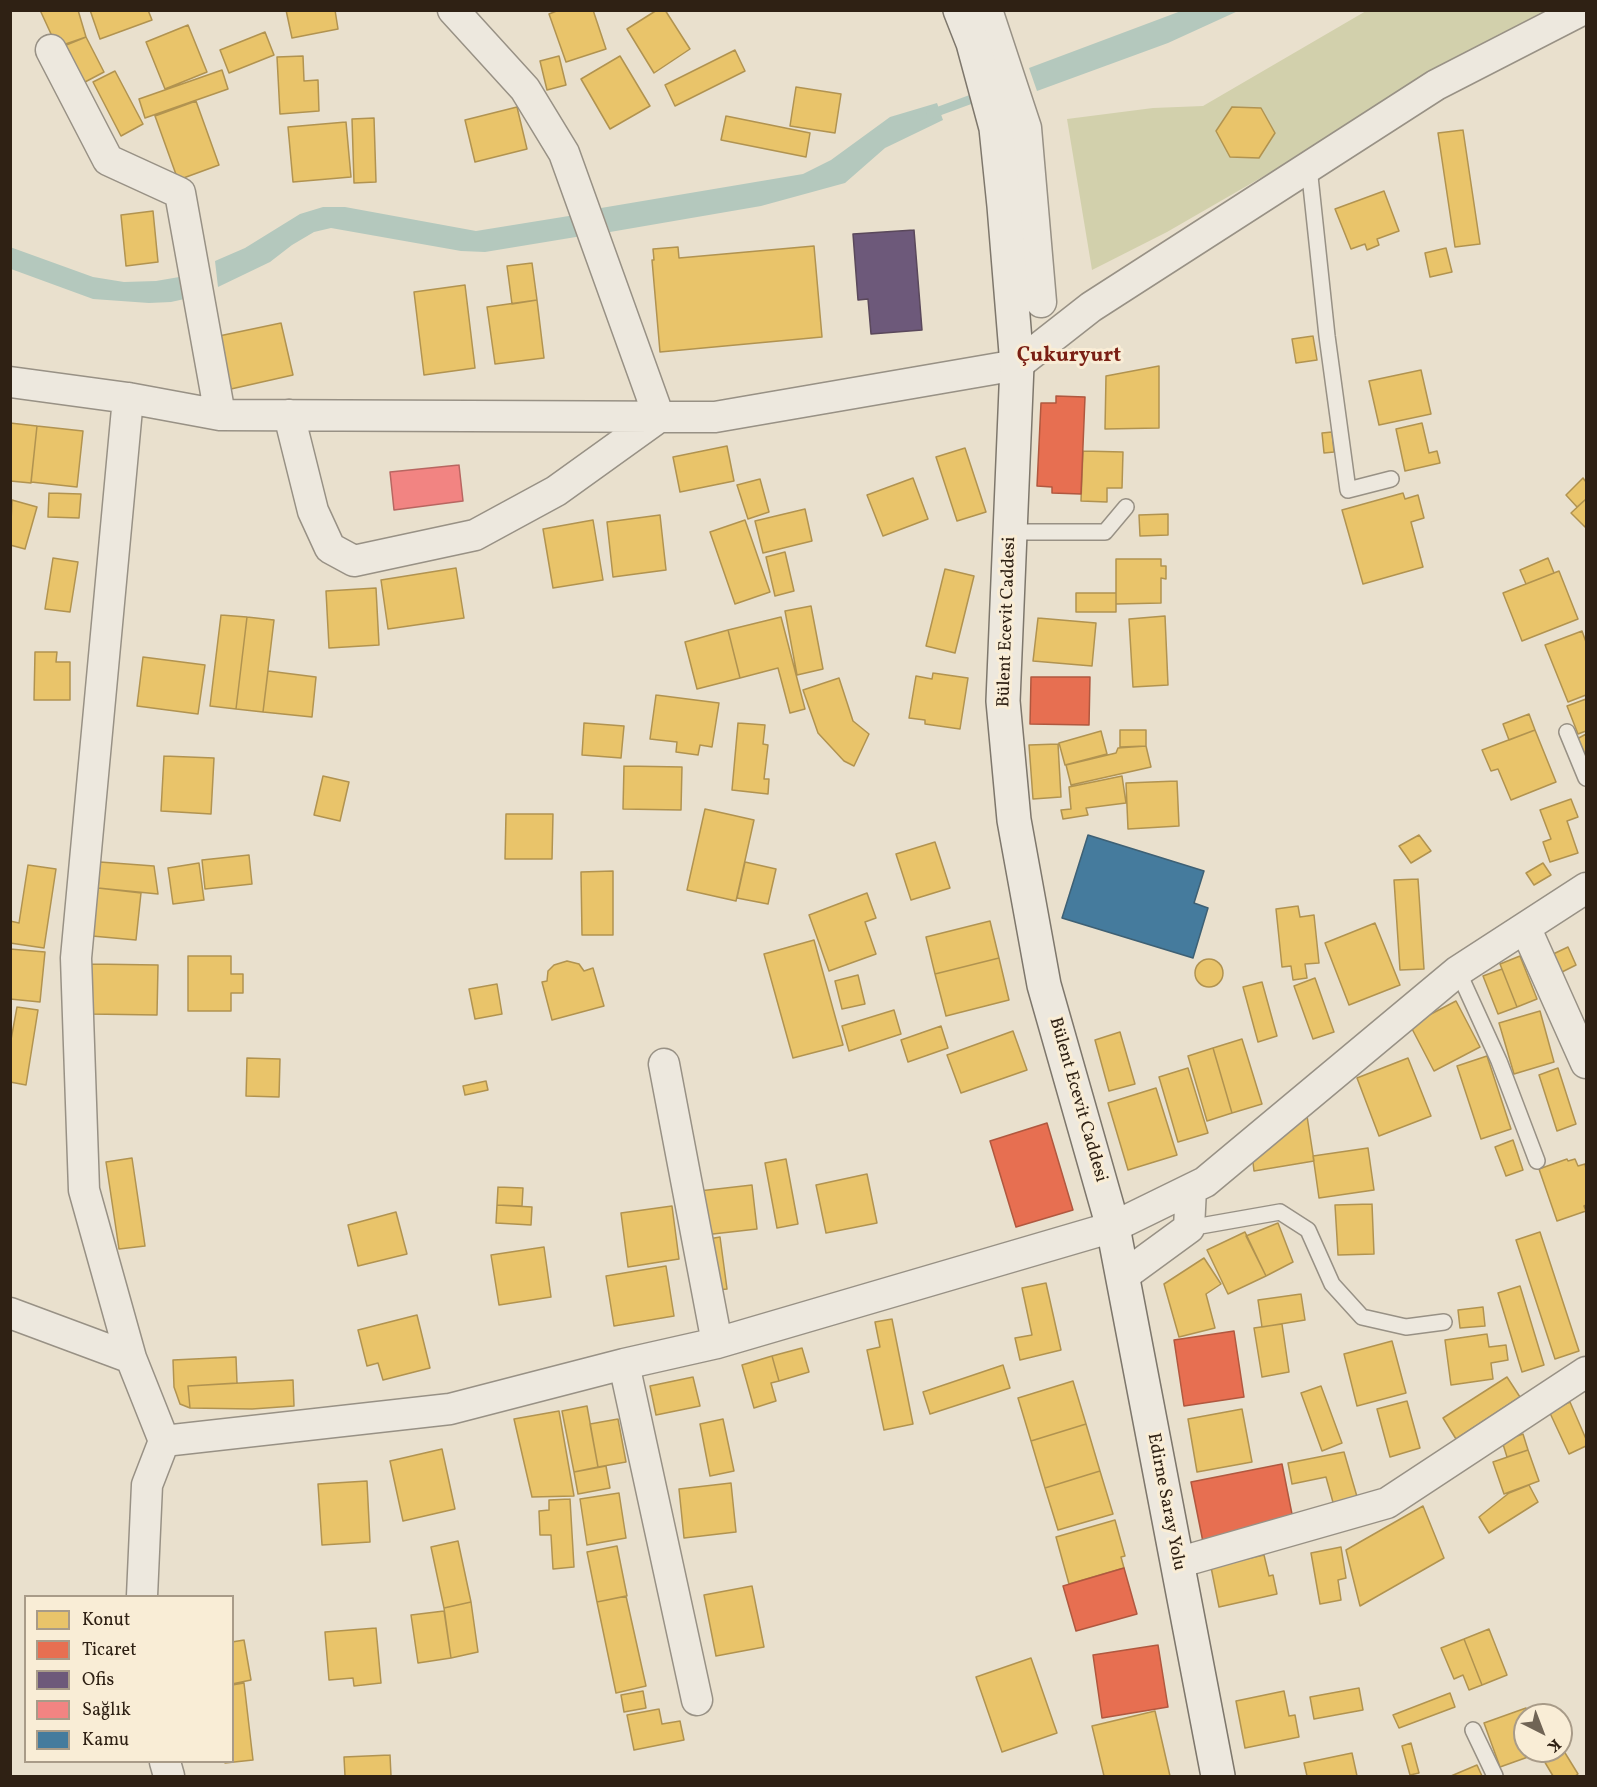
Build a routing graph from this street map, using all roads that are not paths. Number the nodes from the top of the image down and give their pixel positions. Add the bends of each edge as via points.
1 (453, 10) edge
2 (960, 10) edge
3 (987, 10) edge
4 (1582, 10) edge
5 (51, 50) dead end
6 (1309, 167) junction
7 (1026, 301) junction
8 (1091, 307) junction
9 (1017, 365) junction
10 (10, 382) edge
11 (128, 398) junction
12 (220, 415) junction
13 (289, 415) junction
14 (659, 417) junction
15 (1390, 479) dead end
16 (1126, 507) dead end
17 (1010, 532) junction
18 (1567, 732) dead end
19 (1587, 778) edge
20 (1587, 888) edge
21 (1526, 929) junction
22 (1458, 971) junction
23 (664, 1064) dead end
24 (1587, 1064) edge
25 (1537, 1161) dead end
26 (1191, 1189) junction
27 (1113, 1227) junction
28 (1189, 1228) junction
29 (1122, 1278) junction
30 (10, 1313) edge
31 (1444, 1322) dead end
32 (717, 1343) junction
33 (131, 1358) junction
34 (624, 1364) junction
35 (1587, 1371) edge
36 (164, 1441) junction
37 (1177, 1563) junction
38 (142, 1595) edge
39 (697, 1700) dead end
40 (1473, 1730) dead end
41 (1218, 1776) edge
42 (1495, 1776) edge

1 - 14 street via 525,89 564,153
2 - 7 main road, Bülent Ecevit Caddesi via 974,43 996,128 1004,206
3 - 7 street via 1026,128
4 - 6 street via 1436,85
5 - 12 street via 108,160 180,193
6 - 8 street
6 - 15 lane via 1348,490
7 - 8 street
7 - 9 main road, Bülent Ecevit Caddesi
8 - 9 street
9 - 14 street via 715,417
9 - 17 main road, Bülent Ecevit Caddesi
10 - 11 street
11 - 12 street
11 - 33 street via 76,958 84,1190
12 - 13 street
13 - 14 street
13 - 14 street via 313,511 330,548 354,561 475,535 556,491
16 - 17 lane via 1105,532
17 - 27 main road, Bülent Ecevit Caddesi via 1003,701 1014,820 1044,985
18 - 19 lane
20 - 21 street
21 - 22 street
21 - 24 street
22 - 25 lane
22 - 26 street via 1205,1182
23 - 32 street
26 - 27 street
26 - 28 street
27 - 29 main road, Edirne Saray Yolu
27 - 32 street
28 - 29 street
28 - 31 lane via 1280,1212 1308,1230 1332,1284 1362,1317 1406,1328
29 - 37 main road, Edirne Saray Yolu
30 - 33 street
32 - 34 street
33 - 36 street
34 - 36 street via 450,1409
34 - 39 street
35 - 37 street via 1387,1503
36 - 38 street via 147,1485
37 - 41 main road, Edirne Saray Yolu
40 - 42 lane

